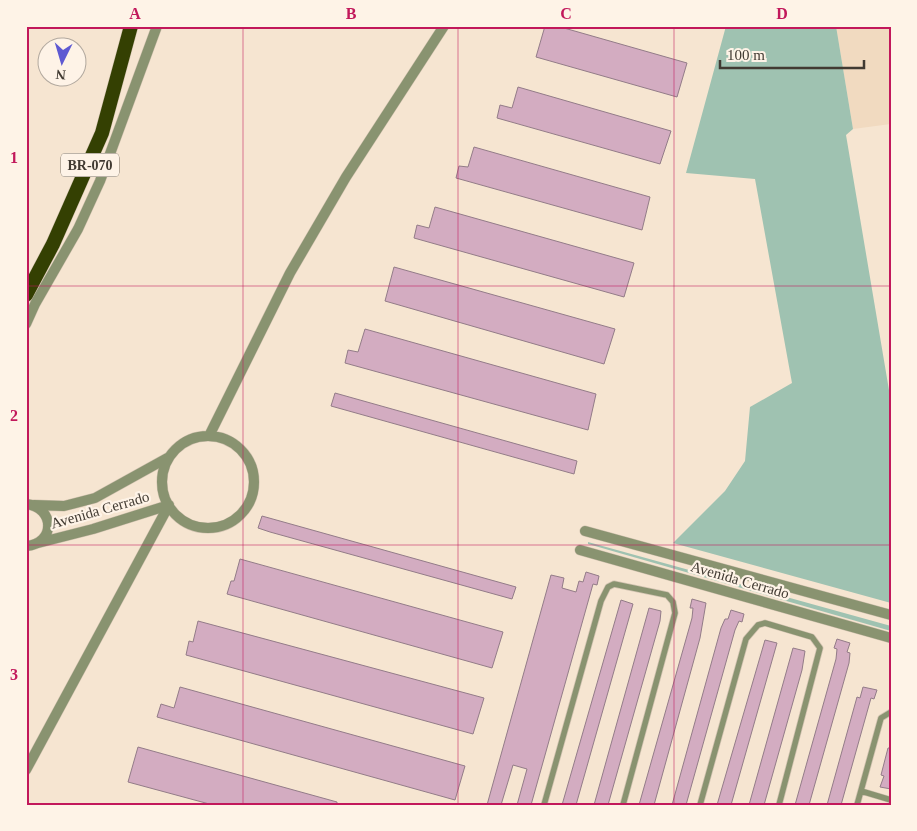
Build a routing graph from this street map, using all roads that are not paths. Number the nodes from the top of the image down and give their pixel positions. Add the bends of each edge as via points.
1 (131, 26) edge
2 (157, 26) edge
3 (444, 26) edge
4 (26, 294) edge
5 (26, 324) edge
6 (209, 436) junction
7 (170, 457) junction
8 (30, 504) edge
9 (169, 505) junction
10 (585, 531) dead end
11 (31, 545) edge
12 (580, 550) dead end
13 (891, 615) edge
14 (891, 638) edge
15 (891, 712) edge
16 (26, 770) edge
17 (861, 791) junction
18 (891, 800) edge
19 (544, 805) edge
20 (623, 805) edge
21 (700, 805) edge
22 (779, 805) edge
23 (858, 805) edge

1 - 4 highway, BR-070 via 102,133 53,244
2 - 5 street via 100,181 78,229
3 - 6 street via 346,178 290,273
6 - 7 street, Avenida Cerrado via 194,438
6 - 9 street, Avenida Cerrado via 225,439 247,458 254,486 250,500 232,521 203,528 188,523
7 - 8 street, Avenida Cerrado via 95,498 64,506
7 - 9 street, Avenida Cerrado via 163,471 162,487
8 - 11 street, Avenida Cerrado via 45,513 48,526 44,538
9 - 11 street, Avenida Cerrado
9 - 16 street
10 - 13 street, Avenida Cerrado
12 - 14 street, Avenida Cerrado
15 - 17 lane via 882,718
17 - 18 lane
17 - 23 lane
19 - 20 lane via 600,601 608,587 614,584 667,595 674,602 675,613
21 - 22 lane via 746,639 758,625 765,623 812,637 820,648

